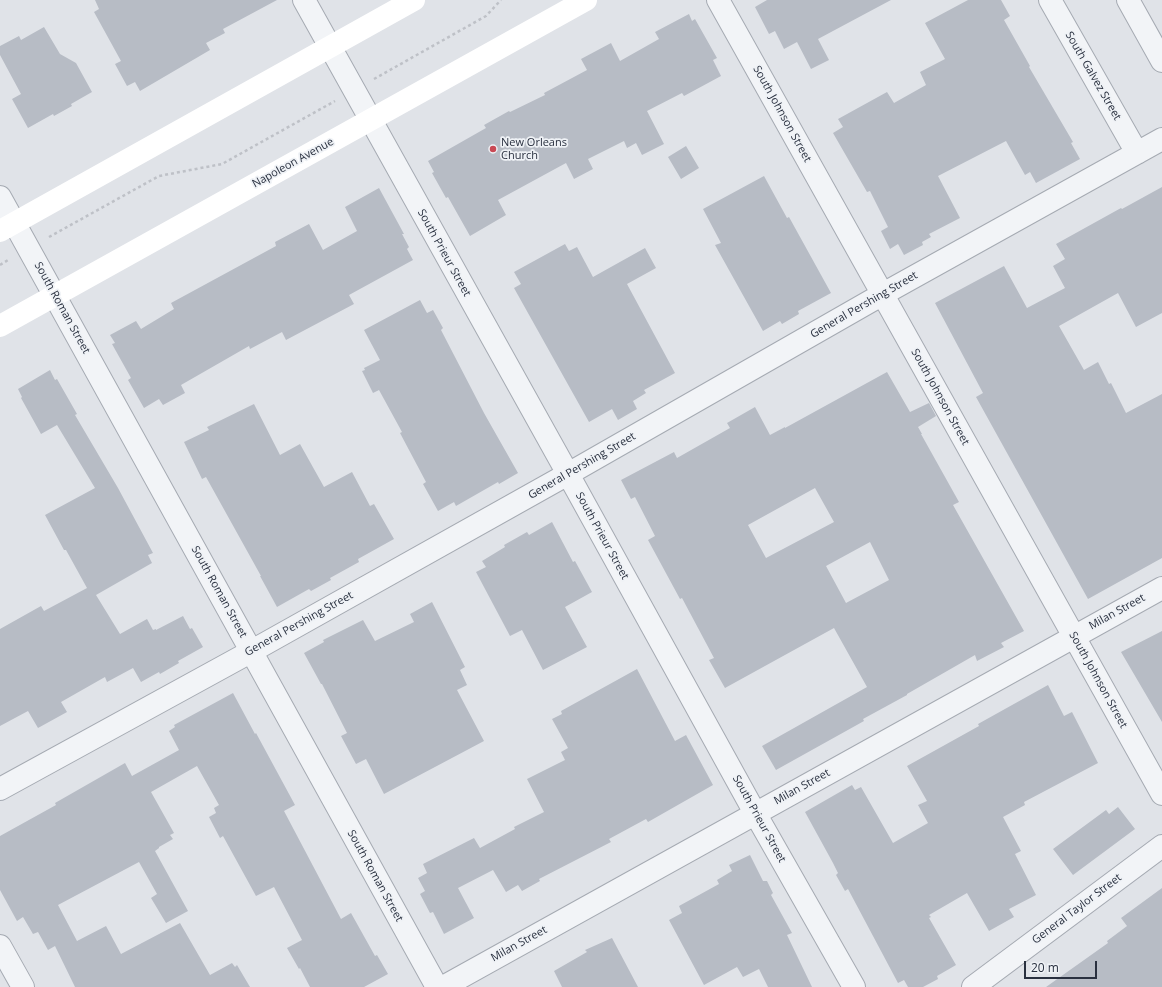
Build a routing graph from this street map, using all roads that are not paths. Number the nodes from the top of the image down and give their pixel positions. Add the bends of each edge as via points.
1 (304, 0) edge
2 (414, 0) edge
3 (586, 0) edge
4 (718, 0) edge
5 (1050, 0) edge
6 (1128, 0) edge
7 (330, 47) junction
8 (1162, 61) edge
9 (370, 120) junction
10 (1162, 139) edge
11 (1137, 153) junction
12 (0, 197) edge
13 (7, 227) edge
14 (883, 294) junction
15 (55, 296) junction
16 (0, 326) edge
17 (568, 474) junction
18 (1162, 588) edge
19 (1074, 636) junction
20 (252, 651) junction
21 (0, 789) edge
22 (1162, 794) edge
23 (755, 813) junction
24 (1162, 846) edge
25 (0, 946) edge
26 (23, 987) edge
27 (437, 987) edge
28 (443, 987) edge
29 (854, 987) edge
30 (973, 987) edge

1 - 7 street, South Prieur Street
2 - 7 main road
3 - 9 main road, Napoleon Avenue
4 - 14 street, South Johnson Street
5 - 11 street, South Galvez Street
6 - 8 street
7 - 9 street, South Prieur Street
7 - 13 main road
9 - 15 main road, Napoleon Avenue
9 - 17 street, South Prieur Street
10 - 11 street, General Pershing Street
11 - 14 street, General Pershing Street
12 - 13 street, South Roman Street
13 - 15 street, South Roman Street via 29,249
14 - 17 street, General Pershing Street
14 - 19 street, South Johnson Street
15 - 16 main road, Napoleon Avenue
15 - 20 street, South Roman Street
17 - 20 street, General Pershing Street
17 - 23 street, South Prieur Street
18 - 19 street, Milan Street
19 - 22 street, South Johnson Street
19 - 23 street, Milan Street
20 - 21 street, General Pershing Street
20 - 27 street, South Roman Street
23 - 28 street, Milan Street
23 - 29 street, South Prieur Street
24 - 30 street, General Taylor Street
25 - 26 street

